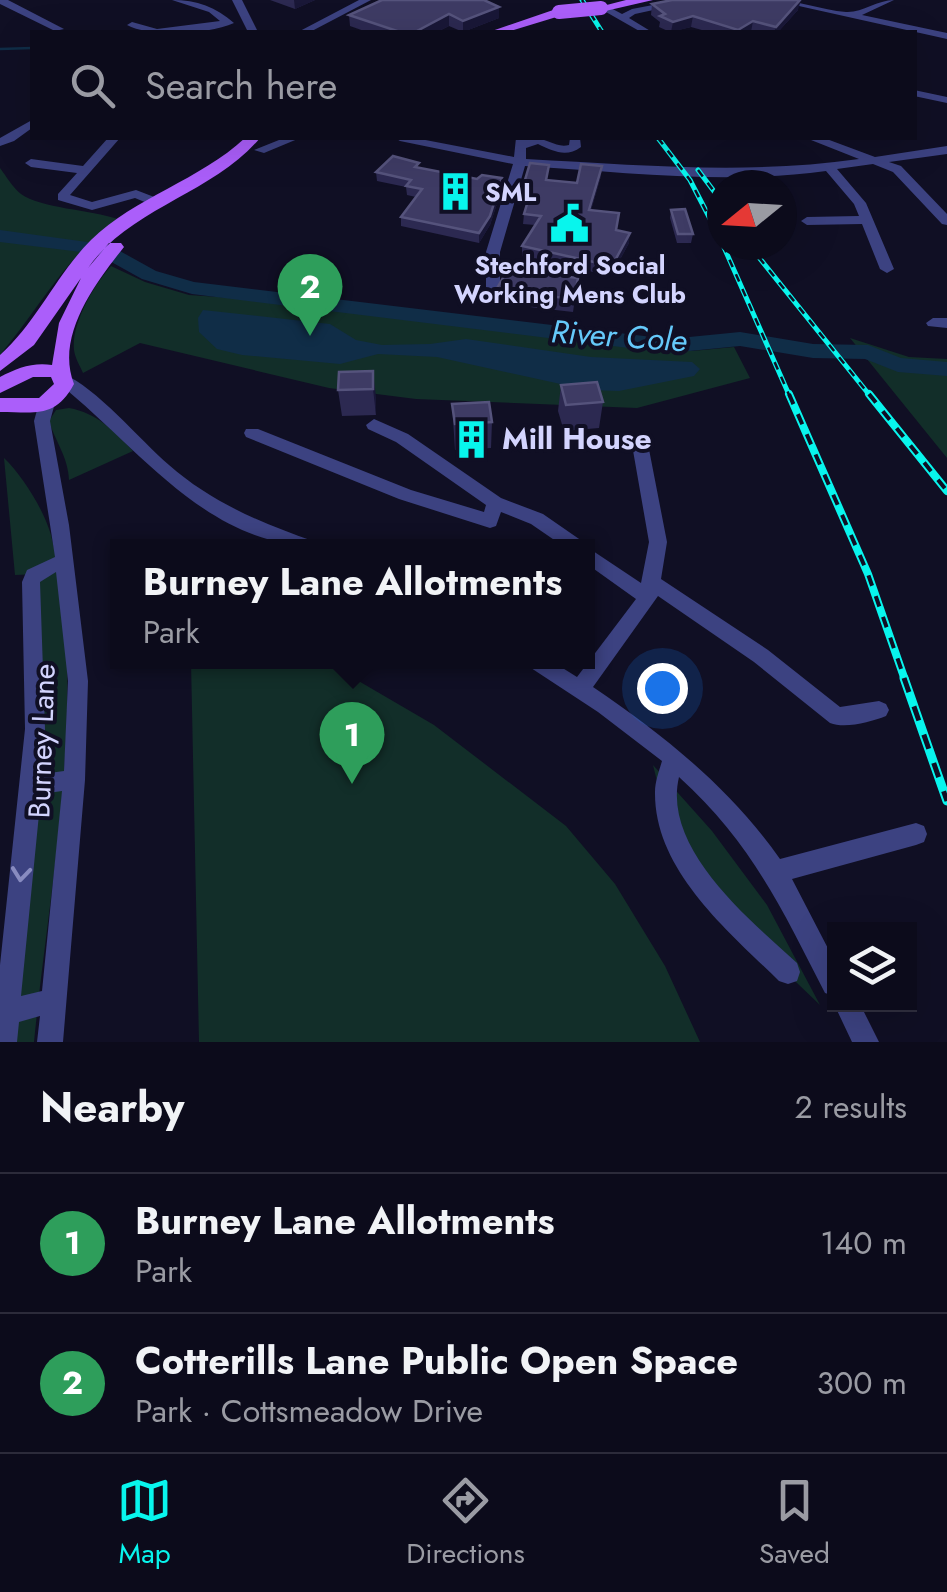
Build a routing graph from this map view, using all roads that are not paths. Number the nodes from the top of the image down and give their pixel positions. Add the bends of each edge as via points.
1 (0, 0) edge
2 (176, 0) edge
3 (366, 0) edge
4 (647, 0) edge
5 (694, 0) edge
6 (777, 0) edge
7 (889, 0) edge
8 (238, 2) edge
9 (602, 8) junction
10 (212, 10) junction
11 (853, 16) junction
12 (623, 18) junction
13 (59, 29) edge
14 (184, 30) edge
15 (252, 30) edge
16 (307, 30) edge
17 (501, 30) edge
18 (644, 30) edge
19 (947, 36) edge
20 (917, 93) edge
21 (947, 100) edge
22 (30, 125) edge
23 (112, 140) edge
24 (410, 140) edge
25 (541, 140) edge
26 (575, 140) edge
27 (821, 140) edge
28 (0, 142) edge
29 (521, 142) edge
30 (264, 143) edge
31 (947, 150) edge
32 (883, 161) junction
33 (520, 162) junction
34 (31, 164) dead end
35 (830, 168) junction
36 (83, 170) junction
37 (147, 181) dead end
38 (136, 194) junction
39 (158, 203) junction
40 (807, 220) dead end
41 (867, 220) junction
42 (947, 221) edge
43 (112, 240) junction
44 (92, 260) junction
45 (887, 269) dead end
46 (493, 289) edge
47 (9, 389) edge
48 (57, 389) junction
49 (374, 426) dead end
50 (252, 433) dead end
51 (639, 440) dead end
52 (45, 443) junction
53 (495, 503) junction
54 (288, 539) edge
55 (566, 539) edge
56 (595, 559) edge
57 (64, 561) junction
58 (650, 590) junction
59 (595, 667) edge
60 (549, 669) edge
61 (594, 669) edge
62 (580, 688) junction
63 (879, 710) dead end
64 (673, 758) junction
65 (74, 780) junction
66 (31, 785) junction
67 (916, 834) dead end
68 (775, 872) junction
69 (827, 971) edge
70 (788, 972) dead end
71 (54, 1000) junction
72 (8, 1012) junction
73 (850, 1012) edge
74 (4, 1042) edge
75 (50, 1042) edge
76 (866, 1042) edge

1 - 13 street
2 - 10 street
3 - 16 street
4 - 9 main road
5 - 12 street
6 - 11 street
7 - 11 street
8 - 10 street
8 - 15 street
9 - 12 street
9 - 17 main road, bridge via 559,12
10 - 14 street via 229,23
11 - 19 street
12 - 18 street
20 - 21 street
22 - 28 street
23 - 36 street
24 - 33 street
25 - 26 street via 566,151 575,148
27 - 32 street
29 - 33 street
30 - 39 main road
30 - 43 main road
31 - 32 street
32 - 35 street
32 - 42 street
33 - 35 street via 706,173
33 - 46 street via 494,252
34 - 36 street
35 - 41 street
36 - 38 street via 62,197 92,206
37 - 38 street
38 - 39 street
39 - 43 main road
40 - 41 street
41 - 45 street
43 - 44 main road
44 - 47 main road via 52,310 37,352
44 - 48 main road via 61,344
47 - 48 main road
47 - 48 main road via 47,369
47 - 52 street, Burney Lane
48 - 52 street, Burney Lane via 42,421
48 - 54 street via 99,406 197,496
49 - 53 street
50 - 53 street via 405,495 490,521
51 - 58 street via 658,542
52 - 57 street, Burney Lane
53 - 55 street
56 - 58 street
57 - 65 street, Burney Lane via 78,681
57 - 66 street via 32,582
58 - 59 street
58 - 63 street via 761,656 837,717
60 - 62 street
61 - 62 street
62 - 64 street
64 - 68 street
64 - 70 street via 664,799 694,870 710,896
65 - 66 street
65 - 71 street, Burney Lane
66 -> 72 street
67 - 68 street
68 - 69 street
71 - 72 street
71 - 75 street, Burney Lane
72 - 74 street
73 - 76 street

